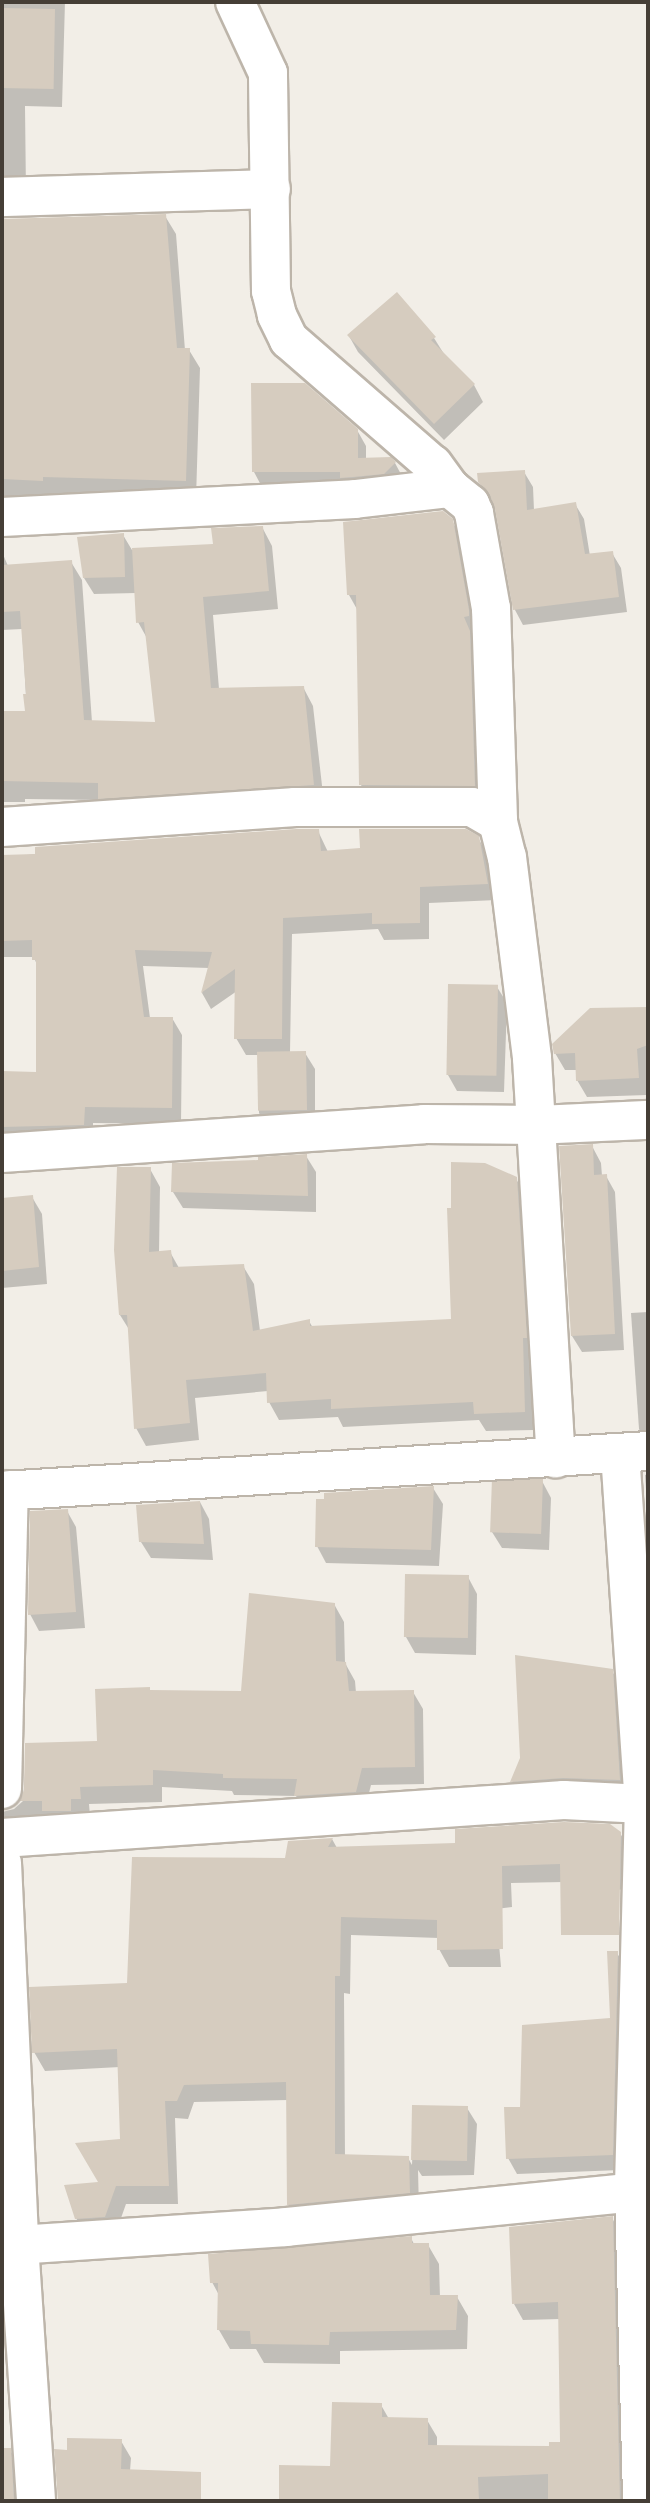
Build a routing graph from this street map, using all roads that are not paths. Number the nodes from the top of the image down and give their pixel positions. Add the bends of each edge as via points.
1 (235, 2) edge
2 (271, 189) junction
3 (2, 197) edge
4 (450, 488) junction
5 (2, 517) edge
6 (498, 822) junction
7 (2, 827) edge
8 (648, 1120) edge
9 (536, 1125) junction
10 (2, 1153) edge
11 (634, 1452) edge
12 (556, 1458) junction
13 (5, 1490) edge
14 (2, 1789) edge
15 (646, 1804) edge
16 (2, 1838) edge
17 (2, 1863) edge
18 (641, 2191) edge
19 (11, 2245) edge
20 (36, 2501) edge
21 (642, 2501) edge

1 - 2 street via 268,73
2 - 3 street
2 - 4 street via 271,292 289,340 433,465
4 - 5 street via 355,499
4 - 6 street via 474,513 491,608
6 - 7 street via 471,807 295,807
6 - 9 street via 509,870
8 - 9 street
9 - 10 street via 424,1124
9 - 12 street
11 - 12 street
11 - 15 street
12 - 13 street
13 - 14 street
15 - 16 street via 564,1800
15 - 18 street
17 - 19 street
18 - 19 street via 286,2227
18 - 21 street
19 - 20 street

